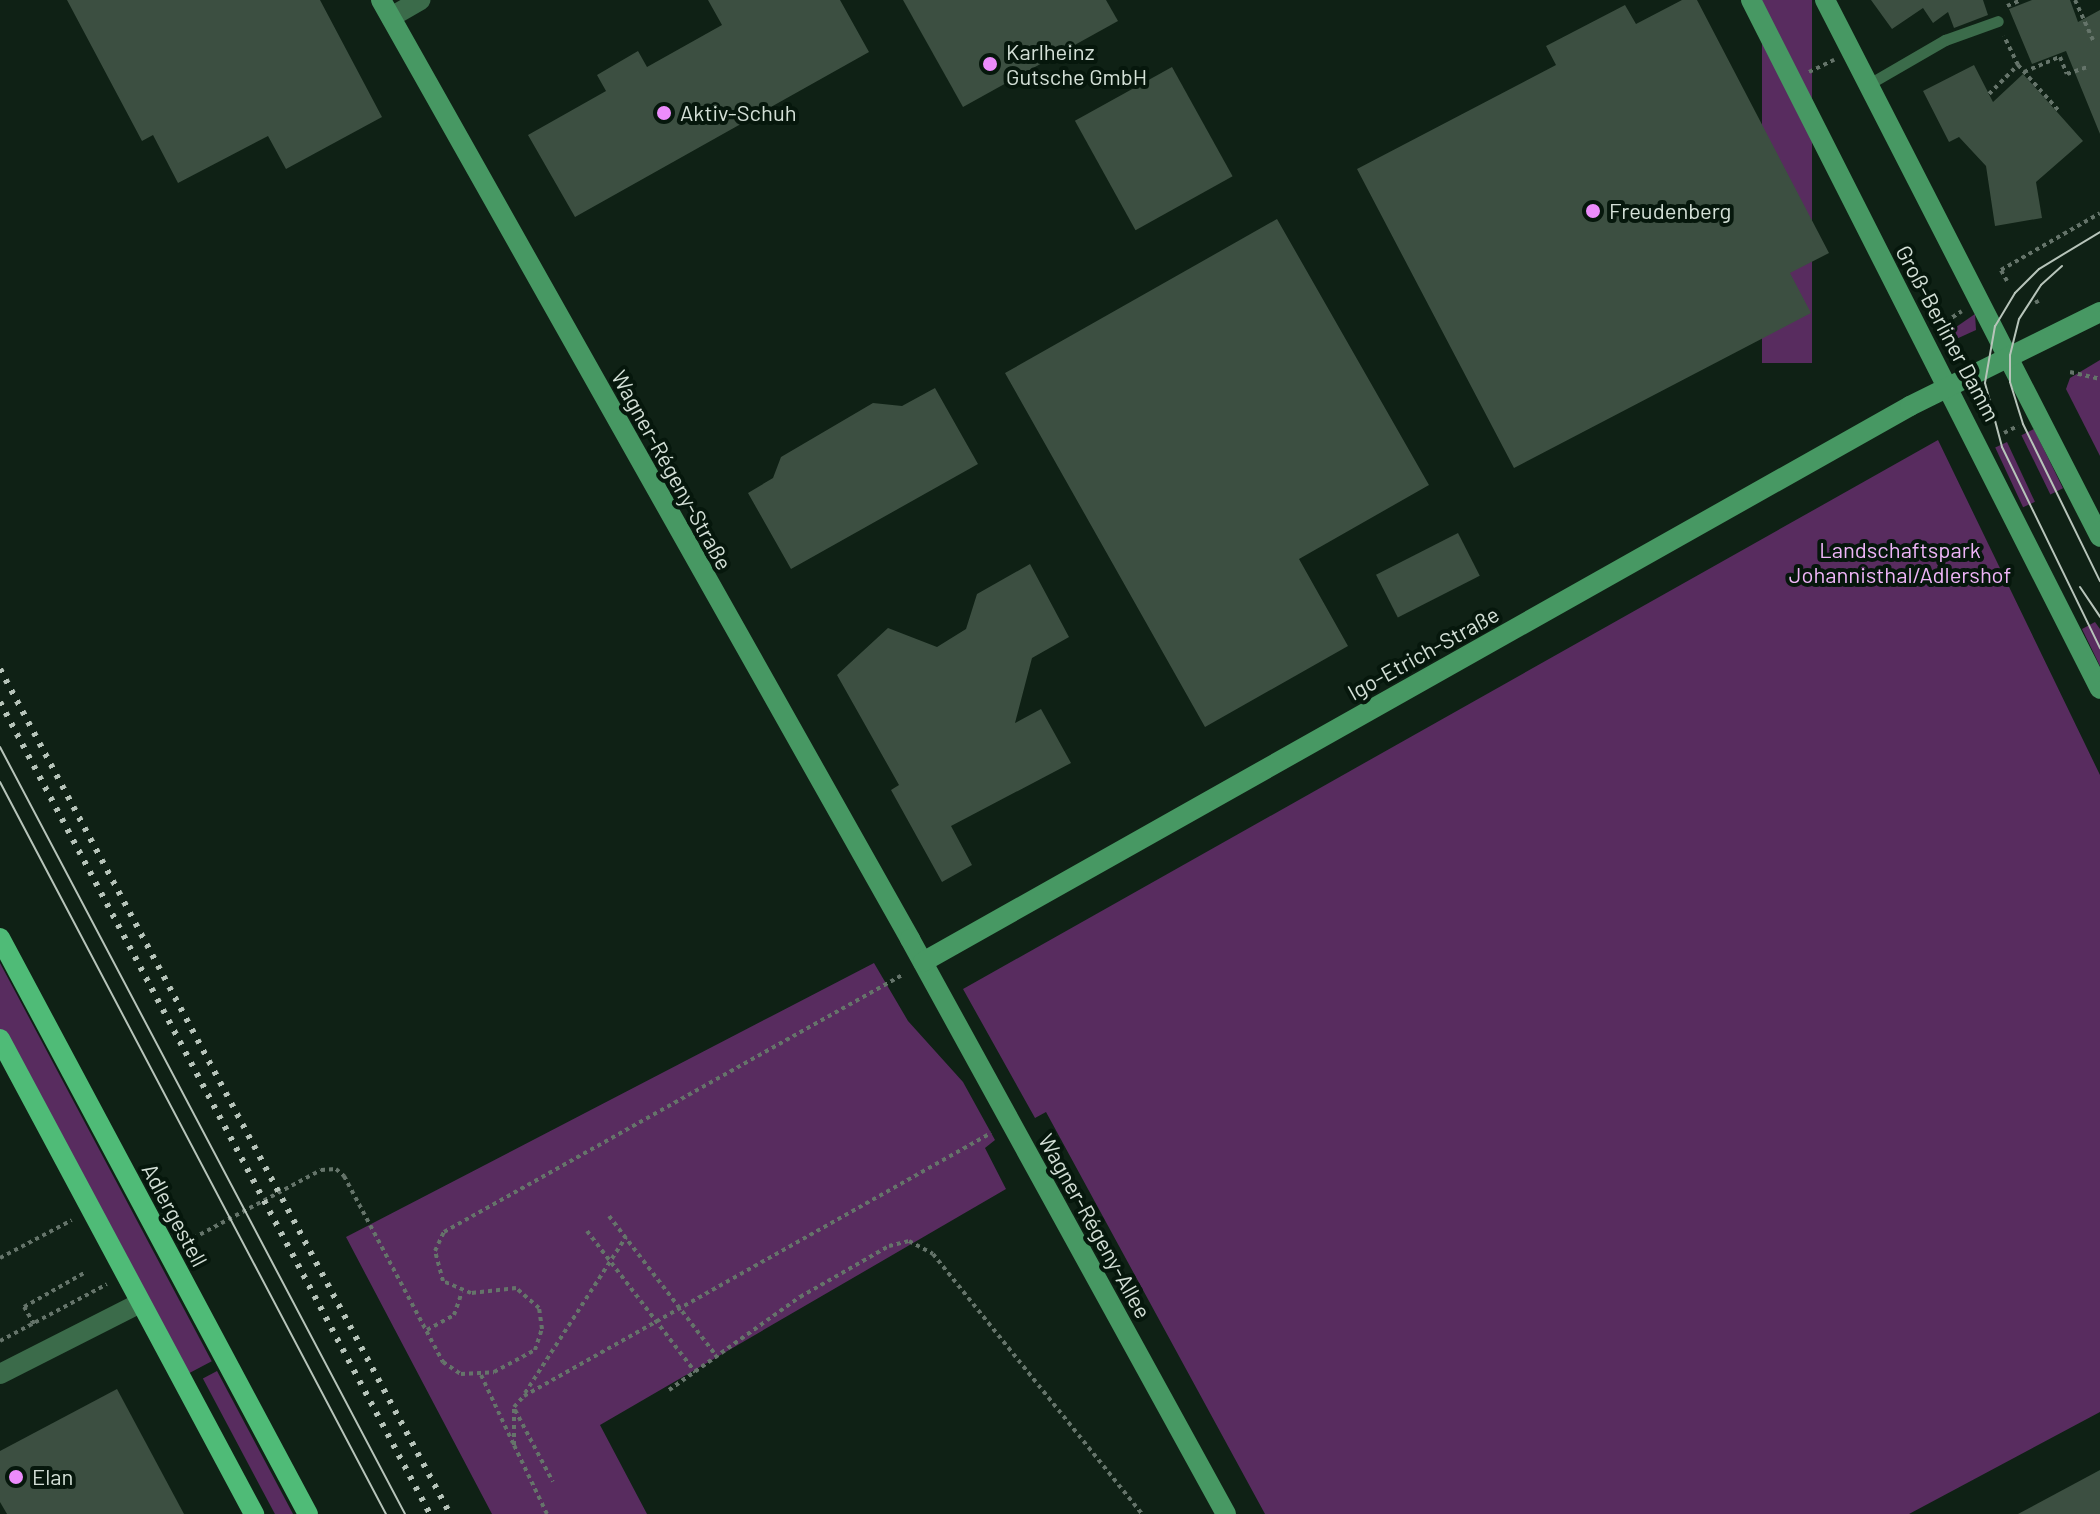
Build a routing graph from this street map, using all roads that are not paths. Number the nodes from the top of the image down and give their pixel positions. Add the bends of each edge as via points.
1 (421, 0) edge
2 (1751, 0) edge
3 (1825, 0) edge
4 (386, 9) edge
5 (1998, 21) road end
6 (1869, 84) junction
7 (2100, 312) edge
8 (2012, 358) junction
9 (1947, 387) junction
10 (2100, 537) edge
11 (2100, 689) edge
12 (0, 938) edge
13 (923, 962) junction
14 (0, 1039) edge
15 (140, 1303) junction
16 (0, 1374) edge
17 (254, 1514) edge
18 (308, 1514) edge
19 (1226, 1514) edge

1 - 4 street
2 - 9 street, Groß-Berliner Damm
3 - 6 street, Groß-Berliner Damm
4 - 13 street, Wagner-Régeny-Straße
5 - 6 lane via 1945,40
6 - 8 street, Groß-Berliner Damm
7 - 8 street, Igo-Etrich-Straße
8 - 9 street, Igo-Etrich-Straße
8 - 10 street, Groß-Berliner Damm
9 - 11 street, Groß-Berliner Damm
9 - 13 street, Igo-Etrich-Straße
12 - 18 main road, Adlergestell
13 - 19 street, Wagner-Régeny-Allee
14 - 15 main road
15 - 16 street
15 - 17 main road

